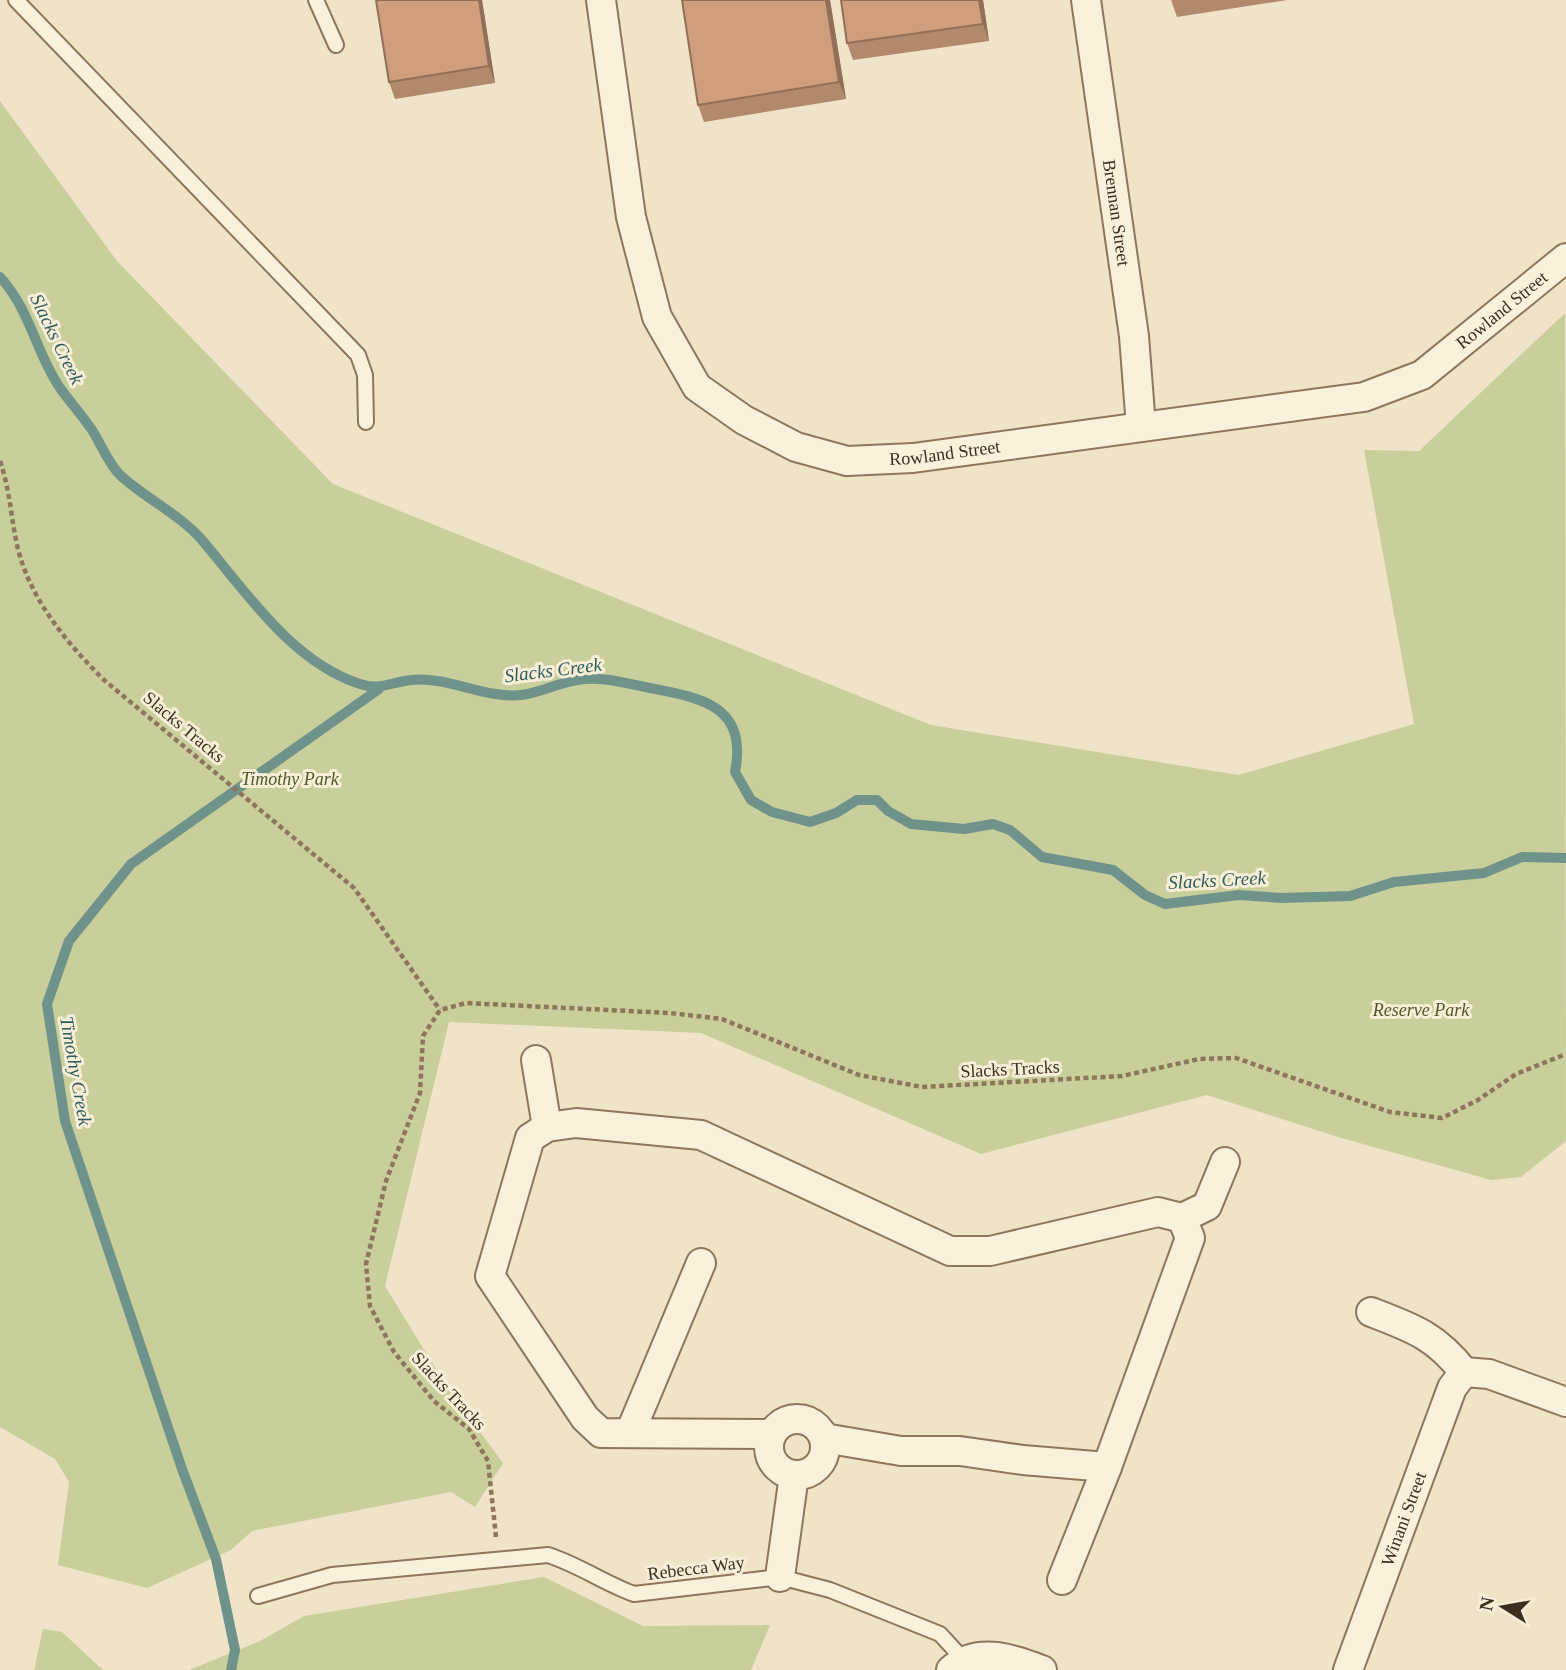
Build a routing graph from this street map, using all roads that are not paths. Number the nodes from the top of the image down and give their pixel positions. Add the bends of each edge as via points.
1 (16, 0) edge
2 (316, 0) edge
3 (601, 0) edge
4 (1086, 0) edge
5 (336, 45) dead end
6 (1566, 258) edge
7 (366, 422) dead end
8 (1141, 427) junction
9 (536, 1060) dead end
10 (547, 1127) junction
11 (1225, 1162) dead end
12 (1182, 1218) junction
13 (701, 1263) dead end
14 (1371, 1311) dead end
15 (1464, 1372) junction
16 (1566, 1402) edge
17 (630, 1433) junction
18 (771, 1434) junction
19 (824, 1438) junction
20 (1107, 1466) junction
21 (794, 1475) junction
22 (780, 1577) junction
23 (1062, 1580) dead end
24 (258, 1596) dead end
25 (957, 1664) edge
26 (1042, 1670) edge
27 (1348, 1670) edge

1 - 7 lane via 358,355 365,375
2 - 5 lane
3 - 8 street, Rowland Street via 631,217 657,317 697,387 744,420 796,447 847,461 913,458
4 - 8 street, Brennan Street via 1134,335
6 - 8 street, Rowland Street via 1422,375 1364,397
9 - 10 street
10 - 12 street via 576,1123 701,1135 950,1251 990,1251 1158,1212
10 - 17 street via 530,1138 490,1276 585,1418 601,1433
11 - 12 street via 1207,1206
12 - 20 street via 1190,1238
13 - 17 street
14 - 15 street via 1426,1334 1447,1350
15 - 16 street via 1489,1374
15 - 27 street, Winani Street via 1452,1388
17 - 18 street
18 - 19 street via 785,1421 804,1419 820,1429
18 - 21 street via 772,1460
19 - 20 street via 901,1451 960,1451
19 - 21 street via 819,1465
20 - 23 street
21 - 22 street
22 - 24 lane, Rebecca Way via 634,1594 579,1565 548,1555 332,1574
22 - 25 lane, Rebecca Way via 830,1590 940,1634
25 - 26 street via 1008,1658

